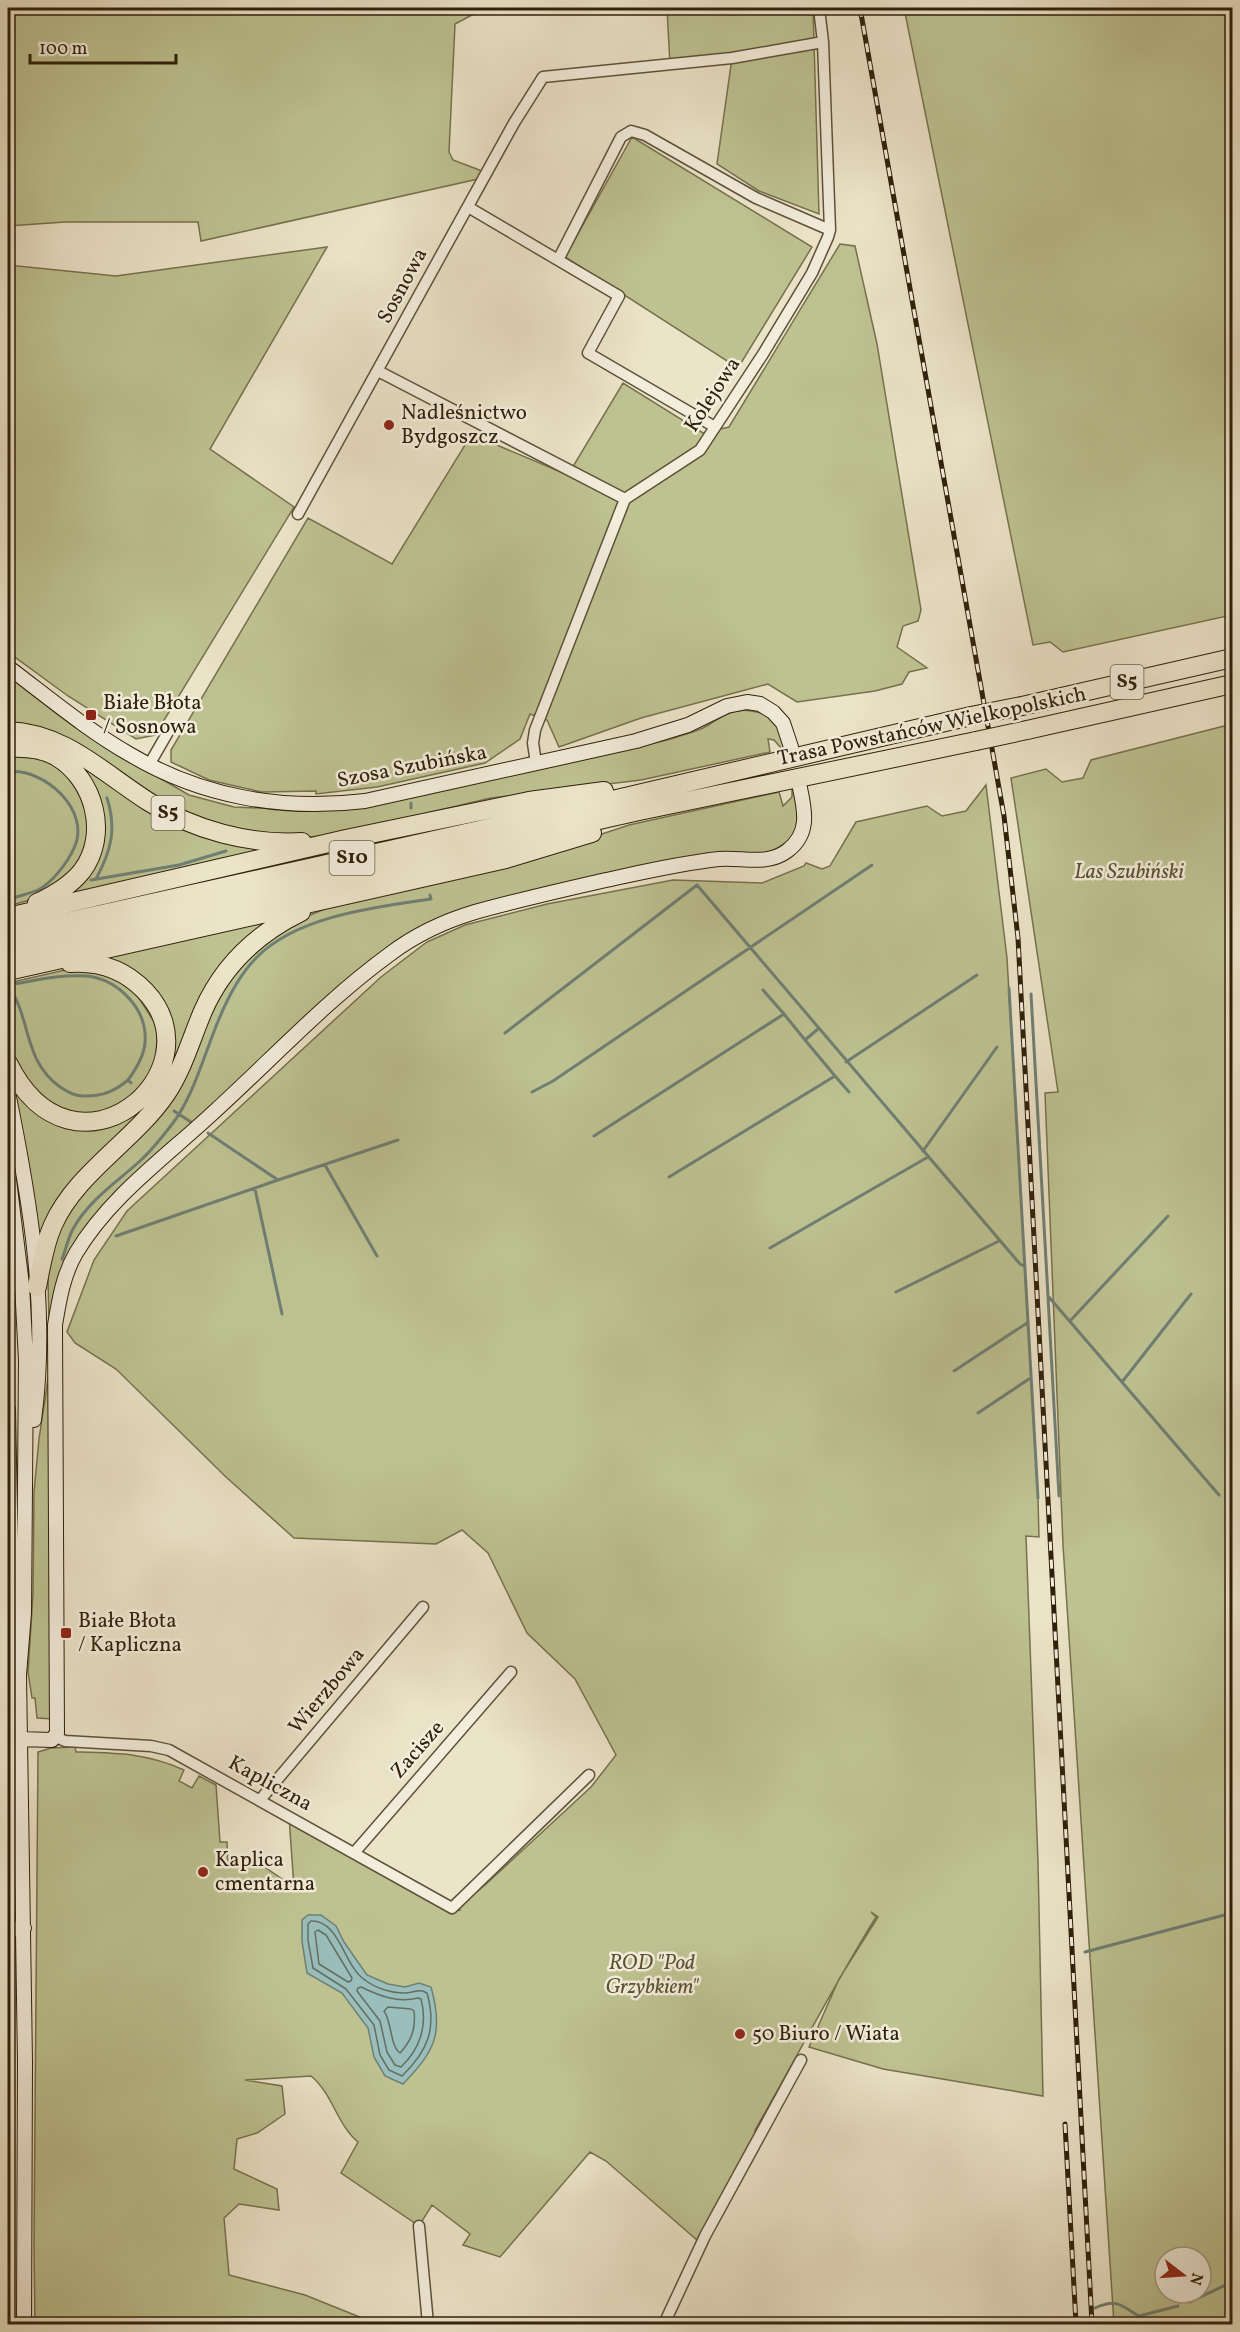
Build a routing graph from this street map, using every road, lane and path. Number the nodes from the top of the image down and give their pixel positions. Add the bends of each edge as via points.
1 (819, 8) edge
2 (823, 42) junction
3 (468, 207) junction
4 (830, 231) junction
5 (558, 260) junction
6 (378, 371) junction
7 (715, 427) junction
8 (625, 499) junction
9 (298, 514) dead end
10 (1233, 658) edge
11 (8, 667) edge
12 (1233, 684) edge
13 (8, 731) edge
14 (168, 732) dead end
15 (791, 747) dead end
16 (8, 748) edge
17 (536, 763) junction
18 (149, 765) junction
19 (695, 781) junction
20 (800, 788) dead end
21 (639, 811) junction
22 (346, 839) junction
23 (331, 899) junction
24 (8, 916) edge
25 (8, 935) edge
26 (8, 953) edge
27 (36, 964) junction
28 (8, 971) edge
29 (8, 1063) edge
30 (8, 1092) edge
31 (8, 1172) edge
32 (37, 1287) junction
33 (8, 1409) edge
34 (8, 1448) edge
35 (25, 1474) junction
36 (423, 1607) dead end
37 (511, 1672) dead end
38 (19, 1675) junction
39 (56, 1737) junction
40 (19, 1739) junction
41 (589, 1775) dead end
42 (260, 1800) junction
43 (354, 1853) junction
44 (24, 1928) junction
45 (8, 1929) edge
46 (801, 2060) dead end
47 (419, 2226) dead end
48 (24, 2325) edge
49 (428, 2325) edge
50 (664, 2325) edge

1 - 2 street, Kolejowa
2 - 3 street, Sosnowa via 732,58 543,77
2 - 4 street, Kolejowa
3 - 5 street
3 - 6 street, Sosnowa
4 - 5 street via 756,198 645,135 631,131 621,137
4 - 7 street, Kolejowa via 812,273
5 - 7 street via 619,296 588,353
6 - 8 street
6 - 9 street, Sosnowa
7 - 8 street, Kolejowa via 700,450
8 - 17 street via 536,730
10 - 19 highway, Trasa Powstańców Wielkopolskich / S5, bridge
11 - 18 street, Szosa Szubińska via 91,729
12 - 21 highway, Trasa Powstańców Wielkopolskich / S5, bridge
13 - 22 highway, S5 via 37,735 79,753 149,802 194,825 260,841
14 - 18 street
15 - 17 street, Szosa Szubińska via 783,723 773,712 747,702 656,736
16 - 24 highway via 39,750 69,765 90,794 96,829 90,857 69,884
17 - 18 street, Szosa Szubińska via 337,804 260,801 213,791
19 - 22 highway, S5 via 528,801
19 - 25 highway, S10
20 - 39 street via 806,812 802,834 777,857 697,861 570,888 472,913 434,927 392,952 354,982 119,1197 91,1231 65,1280 55,1325
21 - 23 highway, S5 via 600,830 506,859
21 - 26 highway, S10
22 - 24 highway
23 - 27 highway, S5
23 - 32 highway via 273,927 233,960 211,996 167,1093 63,1207 46,1243
27 - 28 highway, S5
27 - 29 highway via 82,962 107,967 136,981 161,1014 165,1034 161,1066 147,1094 136,1104 122,1114 91,1121 72,1120 45,1109 16,1081
30 - 32 street via 24,1170
31 - 35 street via 25,1318
32 - 35 street via 40,1375
33 - 34 street
34 - 38 street via 12,1612
35 - 38 street via 24,1613
36 - 42 street, Wierzbowa
37 - 43 street, Zacisze
38 - 40 street
39 - 40 street
39 - 42 street, Kapliczna via 169,1750
40 - 44 street
41 - 43 street, Kapliczna via 452,1908
42 - 43 street, Kapliczna
44 - 45 street
44 - 48 street
46 - 50 street via 705,2236
47 - 49 street

